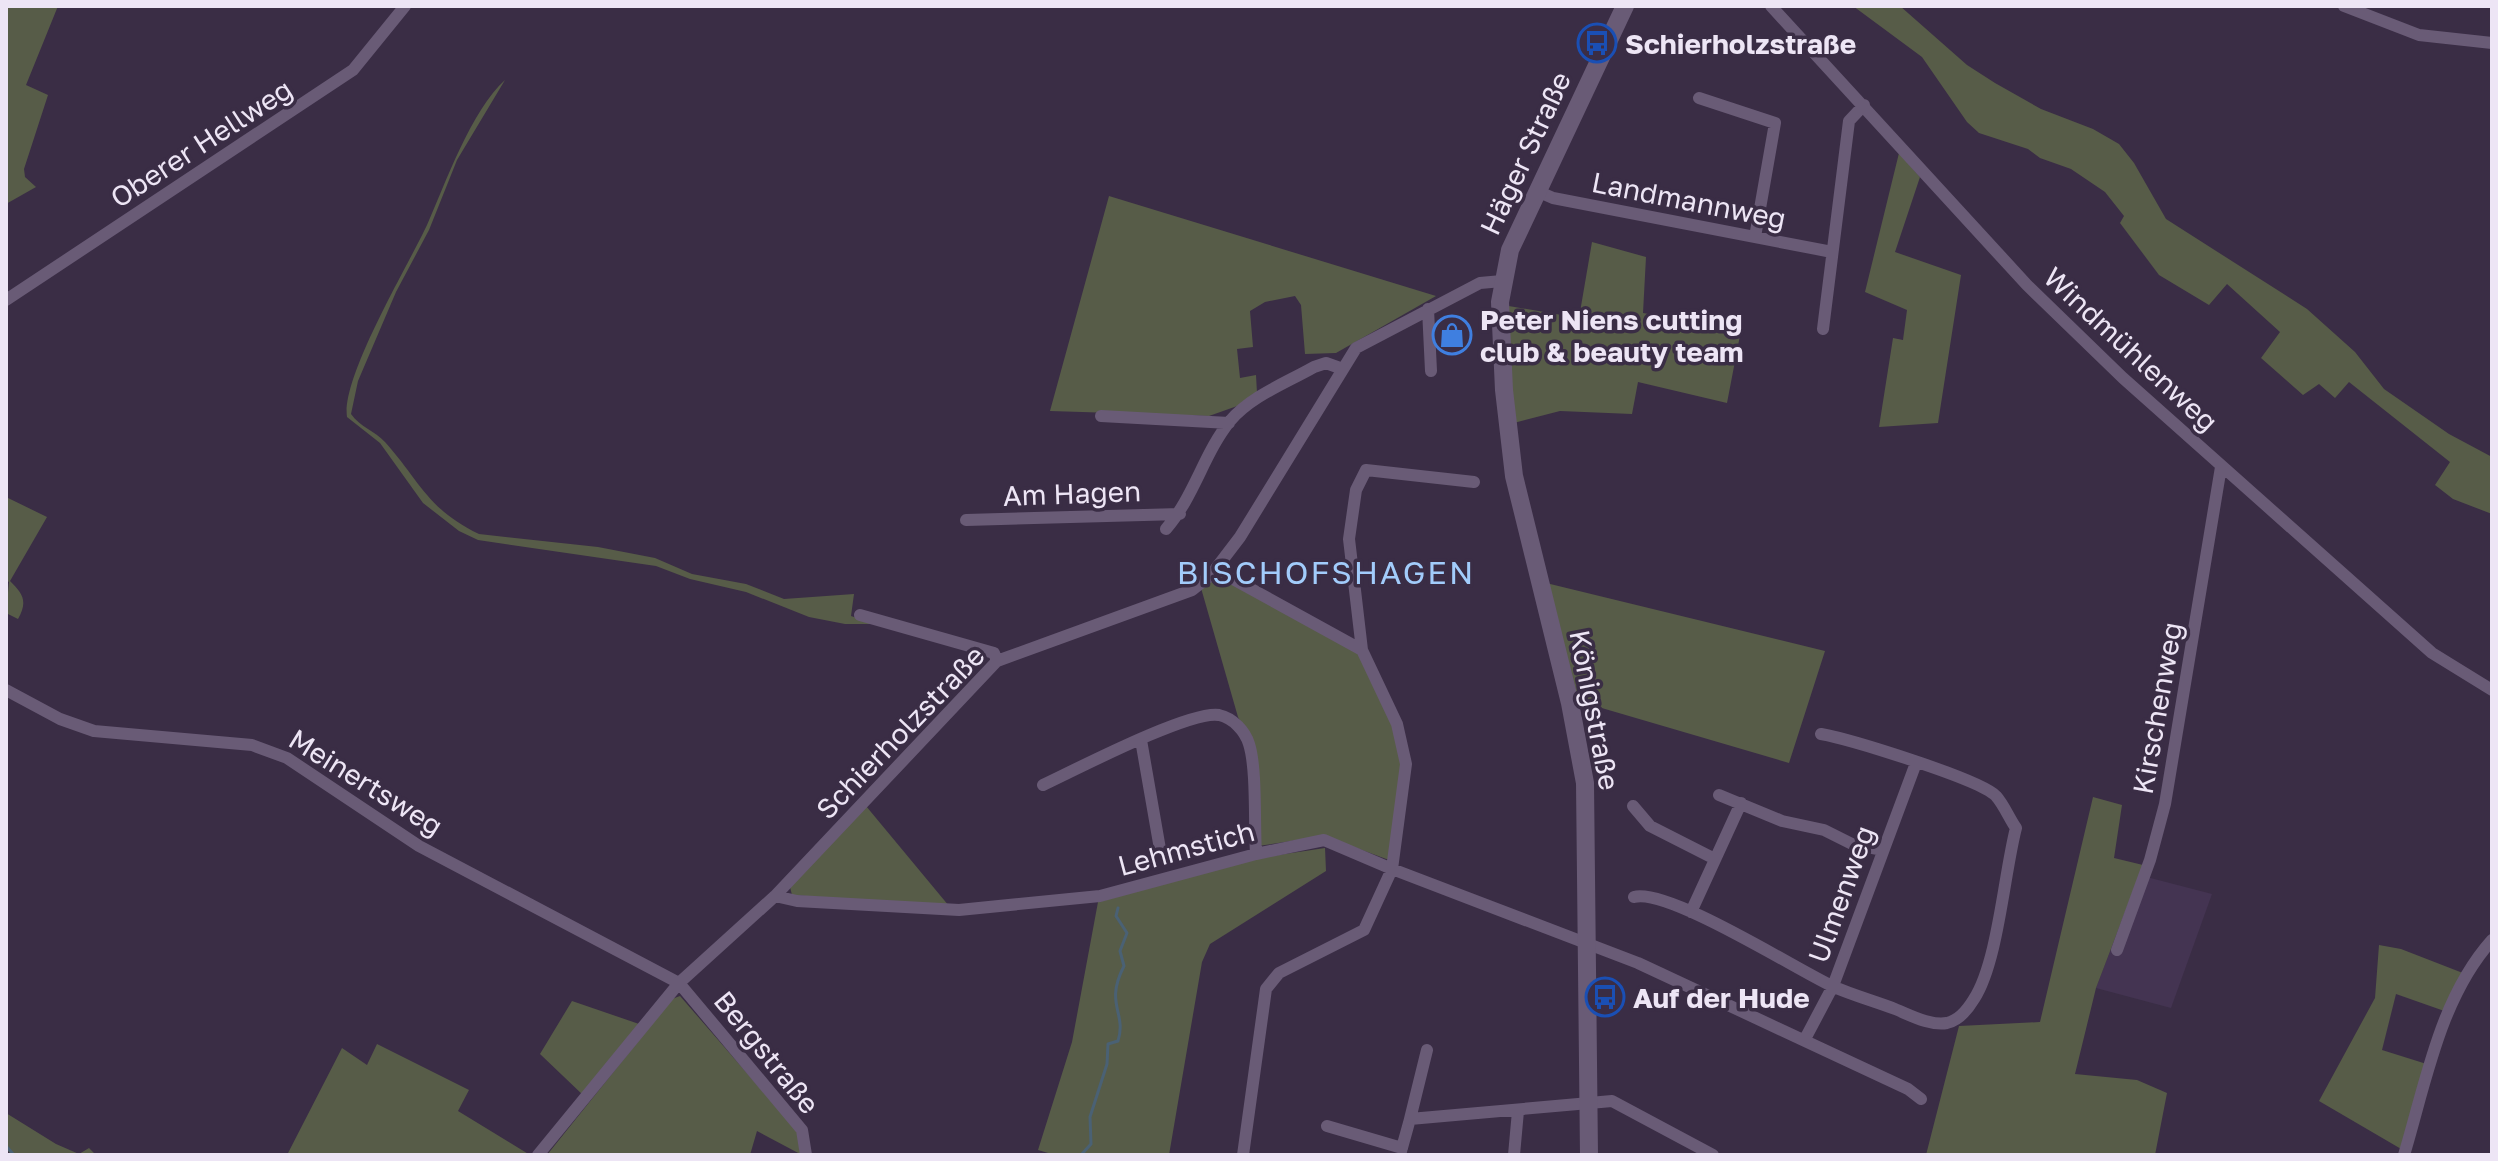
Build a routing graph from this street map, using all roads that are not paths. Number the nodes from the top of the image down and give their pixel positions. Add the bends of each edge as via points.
1 (405, 6) edge
2 (1625, 6) edge
3 (1771, 6) edge
4 (2344, 6) edge
5 (2492, 43) edge
6 (1699, 98) dead end
7 (1864, 105) junction
8 (1537, 191) junction
9 (1755, 237) junction
10 (1832, 252) junction
11 (1502, 281) junction
12 (6, 300) edge
13 (1428, 309) junction
14 (1823, 329) dead end
15 (1340, 368) junction
16 (1431, 371) dead end
17 (1101, 416) dead end
18 (1229, 423) junction
19 (2221, 467) junction
20 (1474, 482) dead end
21 (1180, 514) junction
22 (966, 520) dead end
23 (1166, 529) dead end
24 (1233, 579) dead end
25 (860, 615) dead end
26 (1362, 650) junction
27 (997, 661) junction
28 (6, 690) edge
29 (2492, 690) edge
30 (1821, 734) dead end
31 (1141, 740) junction
32 (1916, 763) junction
33 (1043, 785) dead end
34 (1719, 795) dead end
35 (1741, 803) junction
36 (1633, 806) dead end
37 (1160, 849) dead end
38 (1883, 850) junction
39 (1256, 854) junction
40 (1713, 858) junction
41 (1392, 869) junction
42 (775, 896) junction
43 (1634, 897) dead end
44 (1691, 912) junction
45 (2492, 940) edge
46 (1588, 946) junction
47 (2117, 950) dead end
48 (679, 983) junction
49 (1833, 986) junction
50 (1805, 1039) junction
51 (1427, 1050) dead end
52 (1921, 1099) dead end
53 (1589, 1101) junction
54 (1518, 1111) junction
55 (1410, 1119) junction
56 (1327, 1126) dead end
57 (1401, 1151) edge
58 (811, 1154) edge
59 (538, 1155) edge
60 (1243, 1155) edge
61 (1514, 1155) edge
62 (1589, 1155) edge
63 (1713, 1155) edge
64 (2404, 1155) edge

1 - 12 street, Oberer Hellweg via 353,70
2 - 8 main road, Häger Straße
3 - 7 street, Windmühlenweg
4 - 5 street via 2419,35
6 - 9 street via 1775,123
7 - 10 street via 1849,121
7 - 19 street, Windmühlenweg via 2027,285
8 - 9 street, Landmannweg
8 - 11 main road, Häger Straße
9 - 10 street, Landmannweg
10 - 14 street
11 - 13 street, Schierholzstraße via 1480,283
11 - 46 main road, Königstraße via 1504,390 1514,476 1585,783
13 - 15 street, Schierholzstraße via 1356,348
13 - 16 street
15 - 18 street, Am Hagen via 1326,363 1314,367 1246,406
15 - 27 street, Schierholzstraße via 1240,537 1211,575 1192,590
17 - 18 street
18 - 21 street, Am Hagen
19 - 29 street, Windmühlenweg via 2432,653
19 - 47 street, Kirschenweg via 2165,804
20 - 26 street via 1366,470 1356,490 1349,539
21 - 22 street, Am Hagen
21 - 23 street, Am Hagen
24 - 26 street
25 - 27 street via 994,653
26 - 41 street via 1397,724 1406,764
27 - 42 street, Schierholzstraße
28 - 48 street, Meinertsweg via 94,731 270,750 419,846
30 - 32 street
31 - 33 street
31 - 37 street
31 - 39 street via 1219,715 1241,727 1250,745
32 - 38 street, Ulmenweg
32 - 49 street via 1972,780 1995,796 2016,828 1977,996 1963,1015 1948,1023 1928,1022
34 - 35 street
35 - 38 street via 1782,821
35 - 40 street
36 - 40 street via 1650,826
38 - 49 street, Ulmenweg
39 - 41 street, Lehmstich via 1324,840
39 - 42 street, Lehmstich via 1100,896 989,908
40 - 44 street
41 - 46 street, Lehmstich
41 - 60 street via 1364,930 1279,973 1266,989
42 - 48 street, Schierholzstraße
43 - 44 street via 1661,899
44 - 49 street
45 - 64 street via 2460,984
46 - 50 street, Lehmstich via 1638,963
46 - 53 main road, Königstraße
48 - 58 street, Bergstraße via 795,1120
48 - 59 street, Schierholzstraße
49 - 50 street, Ulmenweg
50 - 52 street, Lehmstich
51 - 55 street
53 - 54 street
53 - 62 main road, Königstraße
53 - 63 street via 1612,1101
54 - 55 street
54 - 61 street
55 - 57 street
56 - 57 street

